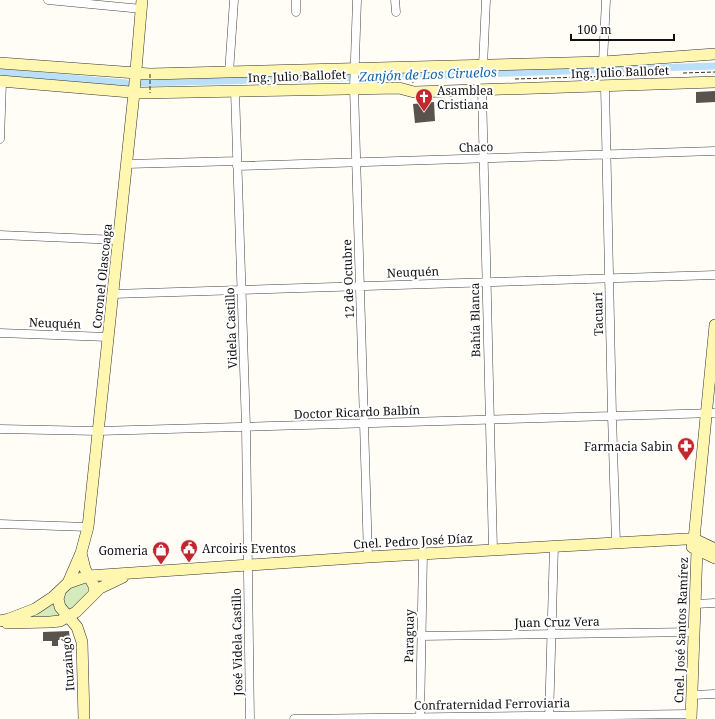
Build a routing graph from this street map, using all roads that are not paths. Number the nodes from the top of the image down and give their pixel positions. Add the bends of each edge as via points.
1 (48, 0) edge
2 (234, 0) edge
3 (296, 0) edge
4 (357, 0) edge
5 (395, 0) edge
6 (486, 0) edge
7 (606, 0) edge
8 (142, 4) edge
9 (296, 12) dead end
10 (396, 12) dead end
11 (715, 54) edge
12 (603, 62) junction
13 (0, 63) edge
14 (483, 66) junction
15 (354, 71) junction
16 (135, 73) junction
17 (229, 73) junction
18 (1, 82) edge
19 (715, 82) edge
20 (354, 85) junction
21 (605, 86) junction
22 (482, 90) junction
23 (235, 91) junction
24 (134, 93) junction
25 (0, 139) edge
26 (715, 151) edge
27 (606, 154) junction
28 (484, 158) junction
29 (356, 162) junction
30 (237, 163) junction
31 (127, 164) junction
32 (0, 235) edge
33 (118, 240) junction
34 (715, 275) edge
35 (609, 278) junction
36 (486, 282) junction
37 (360, 286) junction
38 (241, 290) junction
39 (113, 294) junction
40 (715, 325) edge
41 (0, 333) edge
42 (108, 337) junction
43 (711, 413) edge
44 (612, 415) junction
45 (489, 419) junction
46 (364, 424) junction
47 (246, 427) junction
48 (0, 429) edge
49 (98, 431) junction
50 (0, 524) edge
51 (88, 527) junction
52 (616, 543) junction
53 (695, 544) junction
54 (554, 546) junction
55 (715, 549) edge
56 (492, 550) junction
57 (81, 553) junction
58 (422, 554) junction
59 (368, 557) junction
60 (715, 558) edge
61 (248, 564) junction
62 (133, 573) junction
63 (81, 580) junction
64 (60, 592) junction
65 (94, 593) junction
66 (715, 603) edge
67 (695, 604) junction
68 (70, 614) junction
69 (0, 622) edge
70 (694, 632) junction
71 (552, 634) junction
72 (421, 636) junction
73 (715, 694) edge
74 (692, 695) junction
75 (691, 716) edge
76 (549, 717) edge
77 (420, 718) edge
78 (84, 719) edge
79 (250, 719) edge
80 (294, 719) edge
81 (334, 719) edge

1 - 8 street
2 - 17 street
3 - 9 street
4 - 15 street, 12 de Octubre
5 - 10 street
6 - 14 street
7 - 12 street
8 - 16 street, Coronel Olascoaga
11 - 12 street, Ing. Julio Ballofet
12 - 14 street, Ing. Julio Ballofet
13 - 16 street, Ing. Julio Ballofet
14 - 15 street, Ing. Julio Ballofet
15 - 17 street, Ing. Julio Ballofet
15 - 20 street, 12 de Octubre
16 - 17 street, Ing. Julio Ballofet
16 - 24 street, Coronel Olascoaga
18 - 24 street, Ing. Julio Ballofet
18 - 25 street
19 - 21 street, Ing. Julio Ballofet
20 - 22 street, Ing. Julio Ballofet via 399,88 414,92
20 - 23 street, Ing. Julio Ballofet
20 - 29 street, 12 de Octubre
21 - 22 street, Ing. Julio Ballofet
21 - 27 street, Tacuarí
22 - 28 street, Bahía Blanca
23 - 24 street, Ing. Julio Ballofet
23 - 30 street, Videla Castillo
24 - 31 street, Coronel Olascoaga
26 - 27 street, Chaco
27 - 28 street, Chaco
27 - 35 street, Tacuarí
28 - 29 street, Chaco
28 - 36 street, Bahía Blanca
29 - 30 street, Chaco
29 - 37 street, 12 de Octubre
30 - 31 street, Chaco
30 - 38 street, Videla Castillo
31 - 33 street, Coronel Olascoaga
32 - 33 street
33 - 39 street, Coronel Olascoaga
34 - 35 street, Neuquén
35 - 36 street, Neuquén
35 - 44 street, Tacuarí
36 - 37 street, Neuquén
36 - 45 street, Bahía Blanca
37 - 38 street, Neuquén
37 - 46 street, 12 de Octubre
38 - 39 street, Neuquén
38 - 47 street, Videla Castillo
39 - 42 street, Coronel Olascoaga
40 - 43 street, Cnel. José Santos Ramírez
41 - 42 street, Neuquén
42 - 49 street, Coronel Olascoaga
43 - 44 street, Doctor Ricardo Balbín
43 - 53 street, Cnel. José Santos Ramírez
44 - 45 street, Doctor Ricardo Balbín
44 - 52 street, Tacuarí
45 - 46 street, Doctor Ricardo Balbín
45 - 56 street, Bahía Blanca
46 - 47 street, Doctor Ricardo Balbín
46 - 59 street, 12 de Octubre
47 - 49 street, Doctor Ricardo Balbín
47 - 61 street, Videla Castillo
48 - 49 street, Doctor Ricardo Balbín
49 - 51 street, Coronel Olascoaga
50 - 51 street
51 - 57 street, Coronel Olascoaga
52 - 53 street, Cnel. Pedro José Díaz via 677,540
52 - 54 street, Cnel. Pedro José Díaz
53 - 55 street
53 - 60 street
53 - 67 street, Cnel. José Santos Ramírez
54 - 56 street, Cnel. Pedro José Díaz
54 - 71 street
56 - 58 street, Cnel. Pedro José Díaz
57 - 63 street
57 - 63 street, Coronel Olascoaga
58 - 59 street, Cnel. Pedro José Díaz
58 - 72 street, Paraguay
59 - 61 street, Cnel. Pedro José Díaz
61 - 62 street, Cnel. Pedro José Díaz
61 - 79 street, José Videla Castillo
62 - 63 street, Cnel. Pedro José Díaz
62 - 65 street, Cnel. Pedro José Díaz via 109,583
63 - 64 street
63 - 65 street via 94,586
64 - 68 street, Ituzaingó via 59,603
64 - 69 street via 35,609
65 - 68 street, Cnel. Pedro José Díaz
66 - 67 street
67 - 70 street, Cnel. José Santos Ramírez
68 - 69 street via 60,621
68 - 78 street, Ituzaingó via 82,642
70 - 71 street, Juan Cruz Vera
70 - 74 street, Cnel. José Santos Ramírez
71 - 72 street, Juan Cruz Vera
71 - 76 street
72 - 77 street, Paraguay
73 - 74 street
74 - 75 street, Cnel. José Santos Ramírez
75 - 76 street, Confraternidad Ferroviaria
76 - 77 street, Confraternidad Ferroviaria
77 - 81 street, Confraternidad Ferroviaria
80 - 81 street, Confraternidad Ferroviaria

